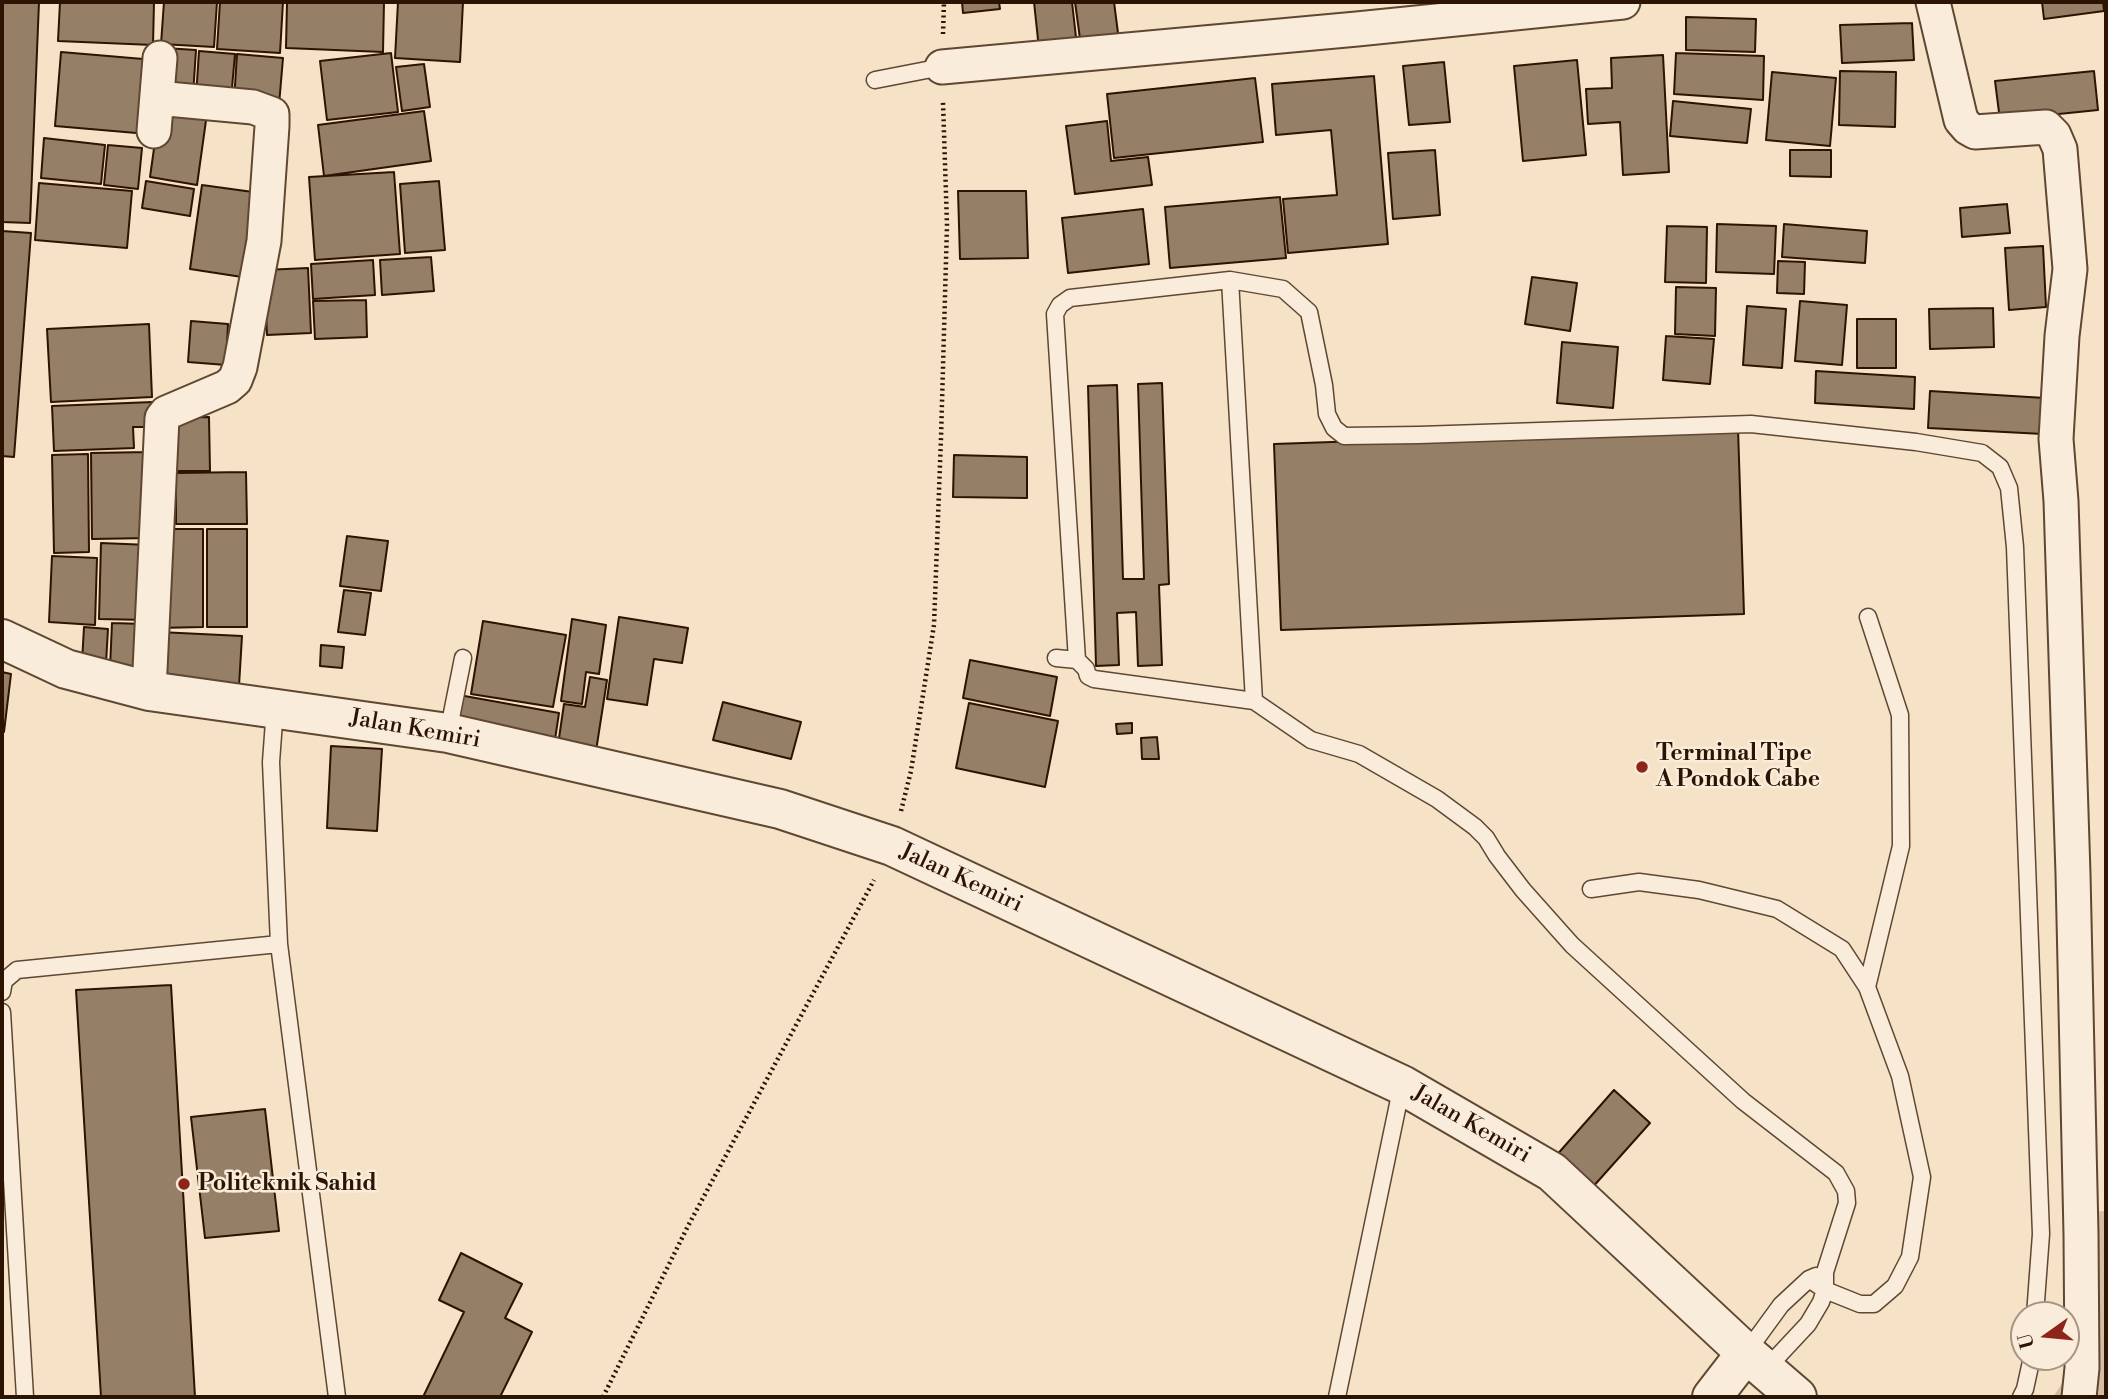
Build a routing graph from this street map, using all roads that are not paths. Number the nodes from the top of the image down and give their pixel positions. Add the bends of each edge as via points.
1 (1623, 2) edge
2 (1933, 2) edge
3 (160, 58) dead end
4 (942, 67) joint
5 (876, 80) dead end
6 (157, 98) junction
7 (154, 131) dead end
8 (1230, 280) junction
9 (1868, 617) dead end
10 (2, 639) edge
11 (463, 658) dead end
12 (1056, 658) dead end
13 (1077, 660) junction
14 (149, 691) junction
15 (1254, 702) junction
16 (275, 708) junction
17 (448, 733) junction
18 (1591, 889) dead end
19 (279, 944) junction
20 (1867, 987) junction
21 (2, 992) edge
22 (2, 1012) edge
23 (1402, 1085) junction
24 (1825, 1272) junction
25 (1809, 1279) junction
26 (1825, 1290) junction
27 (2036, 1301) edge
28 (2029, 1371) edge
29 (1752, 1374) edge
30 (25, 1397) edge
31 (337, 1397) edge
32 (1336, 1397) edge
33 (1712, 1397) edge
34 (1797, 1397) edge
35 (2021, 1397) edge
36 (2078, 1397) edge

1 - 4 street
2 - 36 street via 1961,120 1975,132 2046,127 2060,149 2070,268 2056,439 2080,1165 2082,1368
3 - 6 street
4 - 5 lane
6 - 7 street
6 - 14 street via 253,107 272,114 272,126 264,241 240,367 227,387 162,418
8 - 13 lane via 1070,298 1055,314
8 - 15 lane
8 - 27 lane via 1283,289 1309,312 1327,414 1344,436 1751,424 1982,453 2000,467 2009,488 2015,547 2041,1234
9 - 20 lane via 1900,715 1901,846
10 - 14 street, Jalan Kemiri via 66,669
11 - 17 lane
12 - 13 lane
13 - 15 lane via 1094,679
14 - 16 street, Jalan Kemiri
15 - 24 lane via 1311,740 1359,754 1390,771 1475,827 1572,945 1743,1101 1836,1173 1847,1203
16 - 17 street, Jalan Kemiri
16 - 19 lane via 271,762
17 - 23 street, Jalan Kemiri via 780,809 892,846
18 - 20 lane via 1639,882 1699,890 1777,909 1842,949
19 - 21 lane via 17,970 4,981
19 - 31 lane
20 - 26 lane via 1900,1076 1922,1177 1910,1257 1895,1286 1874,1304 1860,1304
22 - 30 lane
23 - 29 street, Jalan Kemiri via 1552,1172
23 - 32 lane
24 - 25 lane
24 - 26 lane
25 - 26 lane
25 - 29 lane via 1781,1305
26 - 29 lane via 1808,1324
28 - 35 lane
29 - 33 street
29 - 34 street, Jalan Kemiri

